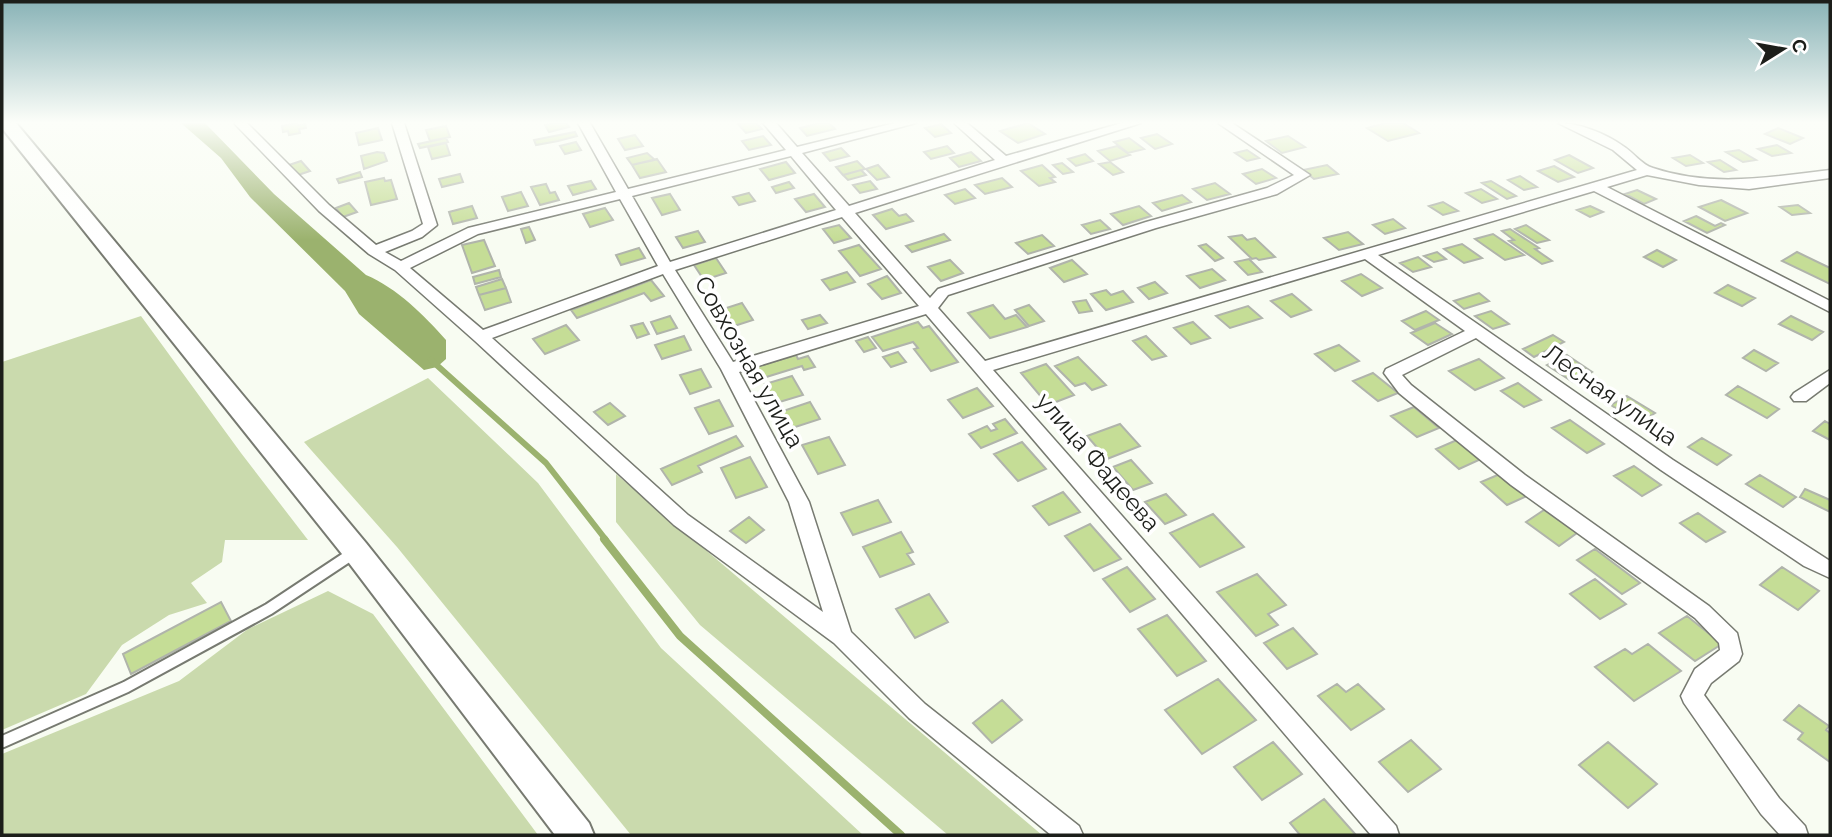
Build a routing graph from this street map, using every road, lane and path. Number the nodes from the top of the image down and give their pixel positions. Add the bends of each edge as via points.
1 (39, 162) edge
2 (279, 162) edge
3 (410, 162) edge
4 (606, 162) edge
5 (752, 162) edge
6 (803, 162) edge
7 (1000, 162) edge
8 (1283, 162) edge
9 (1635, 162) edge
10 (1647, 171) junction
11 (1830, 174) edge
12 (1596, 187) junction
13 (624, 193) junction
14 (844, 211) junction
15 (374, 251) junction
16 (1367, 254) junction
17 (400, 267) junction
18 (666, 268) junction
19 (1830, 307) edge
20 (930, 308) junction
21 (1475, 332) junction
22 (481, 337) junction
23 (983, 367) junction
24 (729, 369) junction
25 (1830, 375) edge
26 (1800, 397) dead end
27 (356, 551) junction
28 (1830, 570) edge
29 (842, 637) junction
30 (2, 742) edge
31 (577, 835) edge
32 (1070, 835) edge
33 (1387, 835) edge
34 (1796, 835) edge

1 - 27 main road
2 - 15 street
3 - 15 street via 430,225
4 - 13 street, Совхозная улица
5 - 13 street
6 - 14 street, улица Фадеева
7 - 14 street
8 - 20 street via 1303,175 1272,191 943,292
9 - 10 street
10 - 11 street via 1749,185
10 - 12 street
12 - 16 street
12 - 19 street
13 - 17 street via 473,231
13 - 18 street, Совхозная улица
14 - 18 street
14 - 20 street, улица Фадеева
15 - 17 street
16 - 21 street, Лесная улица
16 - 23 street
17 - 22 street
18 - 22 street
18 - 24 street, Совхозная улица
20 - 23 street, улица Фадеева
20 - 24 street
21 - 28 street, Лесная улица via 1667,465
21 - 34 street via 1392,373 1451,428 1702,612 1728,639 1731,654 1703,676 1692,696
22 - 29 street via 681,520
23 - 33 street, улица Фадеева
24 - 29 street, Совхозная улица via 799,502
25 - 26 street
27 - 30 lane via 269,609 126,687
27 - 31 main road
29 - 32 street via 917,711

